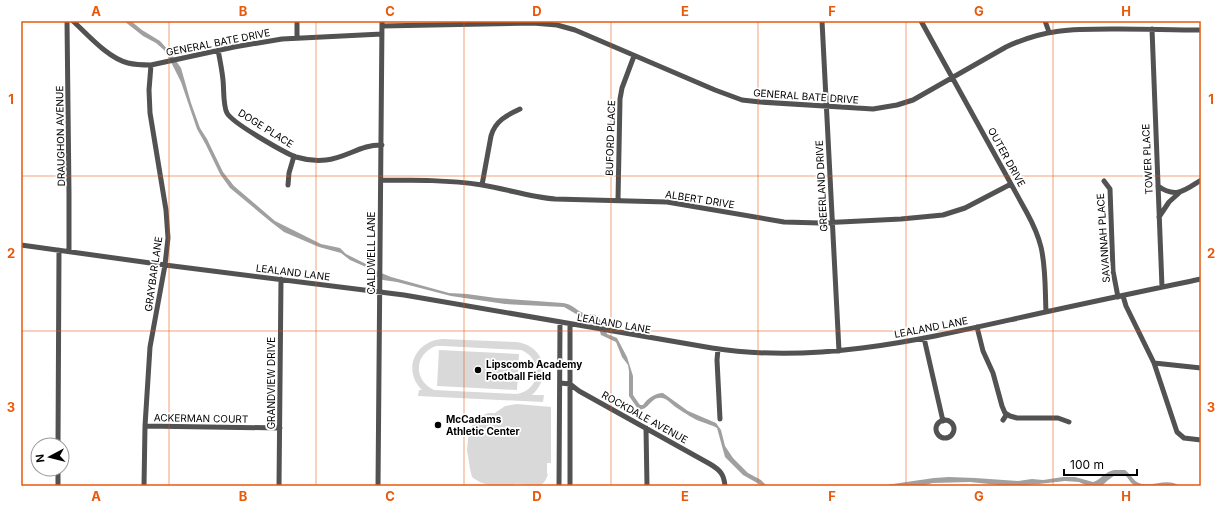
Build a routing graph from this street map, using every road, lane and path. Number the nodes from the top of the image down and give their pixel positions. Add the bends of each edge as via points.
1 (67, 21) edge
2 (73, 21) edge
3 (297, 21) edge
4 (822, 21) edge
5 (921, 21) edge
6 (1045, 21) edge
7 (533, 22) edge
8 (382, 23) edge
9 (1152, 30) junction
10 (1201, 30) edge
11 (1049, 32) junction
12 (382, 34) junction
13 (297, 38) junction
14 (218, 50) junction
15 (634, 56) junction
16 (151, 65) junction
17 (952, 78) junction
18 (826, 107) junction
19 (520, 109) dead end
20 (382, 145) junction
21 (294, 156) junction
22 (381, 180) junction
23 (1104, 180) dead end
24 (1201, 180) edge
25 (1011, 184) junction
26 (288, 185) dead end
27 (482, 185) junction
28 (1158, 186) junction
29 (1180, 192) junction
30 (618, 200) junction
31 (1158, 218) junction
32 (832, 222) junction
33 (21, 245) edge
34 (59, 250) junction
35 (69, 251) junction
36 (165, 265) junction
37 (281, 279) junction
38 (1201, 279) edge
39 (1162, 287) junction
40 (379, 292) junction
41 (1120, 296) junction
42 (1046, 312) junction
43 (560, 322) junction
44 (570, 324) junction
45 (977, 327) junction
46 (924, 338) junction
47 (718, 349) junction
48 (839, 351) junction
49 (1154, 363) junction
50 (1201, 368) edge
51 (560, 383) junction
52 (570, 384) junction
53 (1007, 414) junction
54 (720, 419) dead end
55 (943, 420) dead end
56 (1003, 420) dead end
57 (1069, 422) dead end
58 (145, 426) junction
59 (280, 428) junction
60 (646, 428) junction
61 (58, 437) edge
62 (1201, 440) edge
63 (144, 486) edge
64 (279, 486) edge
65 (378, 486) edge
66 (559, 486) edge
67 (570, 486) edge
68 (647, 486) edge
69 (725, 486) edge

1 - 35 street, DRAUGHON AVENUE
2 - 16 street, GENERAL BATE DRIVE via 120,60 130,64
3 - 13 street
4 - 18 street, GREERLAND DRIVE
5 - 17 street, OUTER DRIVE
6 - 11 street
7 - 8 street, GENERAL BATE DRIVE
7 - 15 street, GENERAL BATE DRIVE via 566,27
8 - 12 street, CALDWELL LANE
9 - 10 street, GENERAL BATE DRIVE
9 - 11 street, GENERAL BATE DRIVE via 1076,29
9 - 28 street, TOWER PLACE
11 - 17 street, GENERAL BATE DRIVE via 1016,42
12 - 13 street, GENERAL BATE DRIVE
12 - 20 street, CALDWELL LANE
13 - 14 street, GENERAL BATE DRIVE
14 - 16 street, GENERAL BATE DRIVE
14 - 21 street, DOGE PLACE via 227,113 237,123
15 - 18 street, GENERAL BATE DRIVE via 742,100
15 - 30 street, BUFORD PLACE via 620,99
16 - 36 street, GRAYBAR LANE via 150,113 167,221
17 - 18 street, GENERAL BATE DRIVE via 913,100 897,105 873,109
17 - 25 street, OUTER DRIVE
18 - 32 street, GREERLAND DRIVE
19 - 27 street via 502,118 494,128
20 - 21 street, DOGE PLACE via 364,147 347,156 328,160
20 - 22 street, CALDWELL LANE
21 - 26 street
22 - 27 street, ALBERT DRIVE
22 - 40 street, CALDWELL LANE
23 - 41 street, SAVANNAH PLACE via 1110,189 1113,271
24 - 29 street
25 - 32 street, ALBERT DRIVE via 965,208 943,215
25 - 42 street, OUTER DRIVE via 1038,236 1044,262
27 - 30 street, ALBERT DRIVE via 548,198
28 - 29 street via 1170,192
28 - 31 street, TOWER PLACE
29 - 31 street
30 - 32 street, ALBERT DRIVE via 667,202 792,223
31 - 39 street, TOWER PLACE
32 - 48 street, GREERLAND DRIVE
33 - 34 street, LEALAND LANE
34 - 35 street, LEALAND LANE
34 - 61 street
35 - 36 street, LEALAND LANE
36 - 37 street, LEALAND LANE
36 - 58 street, GRAYBAR LANE via 150,347
37 - 40 street, LEALAND LANE
37 - 59 street, GRANDVIEW DRIVE
38 - 39 street, LEALAND LANE
39 - 41 street, LEALAND LANE
40 - 43 street, LEALAND LANE
40 - 65 street, CALDWELL LANE
41 - 42 street, LEALAND LANE
41 - 49 street
42 - 45 street, LEALAND LANE
43 - 44 street, LEALAND LANE
43 - 51 street
44 - 47 street, LEALAND LANE
44 - 52 street
45 - 46 street, LEALAND LANE
45 - 53 street via 983,351
46 - 48 street, LEALAND LANE
46 - 55 street
47 - 48 street, LEALAND LANE via 785,353
47 - 54 street
49 - 50 street
49 - 62 street via 1178,435
51 - 52 street, ROCKDALE AVENUE
51 - 66 street
52 - 60 street, ROCKDALE AVENUE
52 - 67 street
53 - 56 street
53 - 57 street via 1017,418 1058,418
58 - 59 street, ACKERMAN COURT
58 - 63 street, GRAYBAR LANE
59 - 64 street, GRANDVIEW DRIVE
60 - 68 street
60 - 69 street, ROCKDALE AVENUE via 720,471

